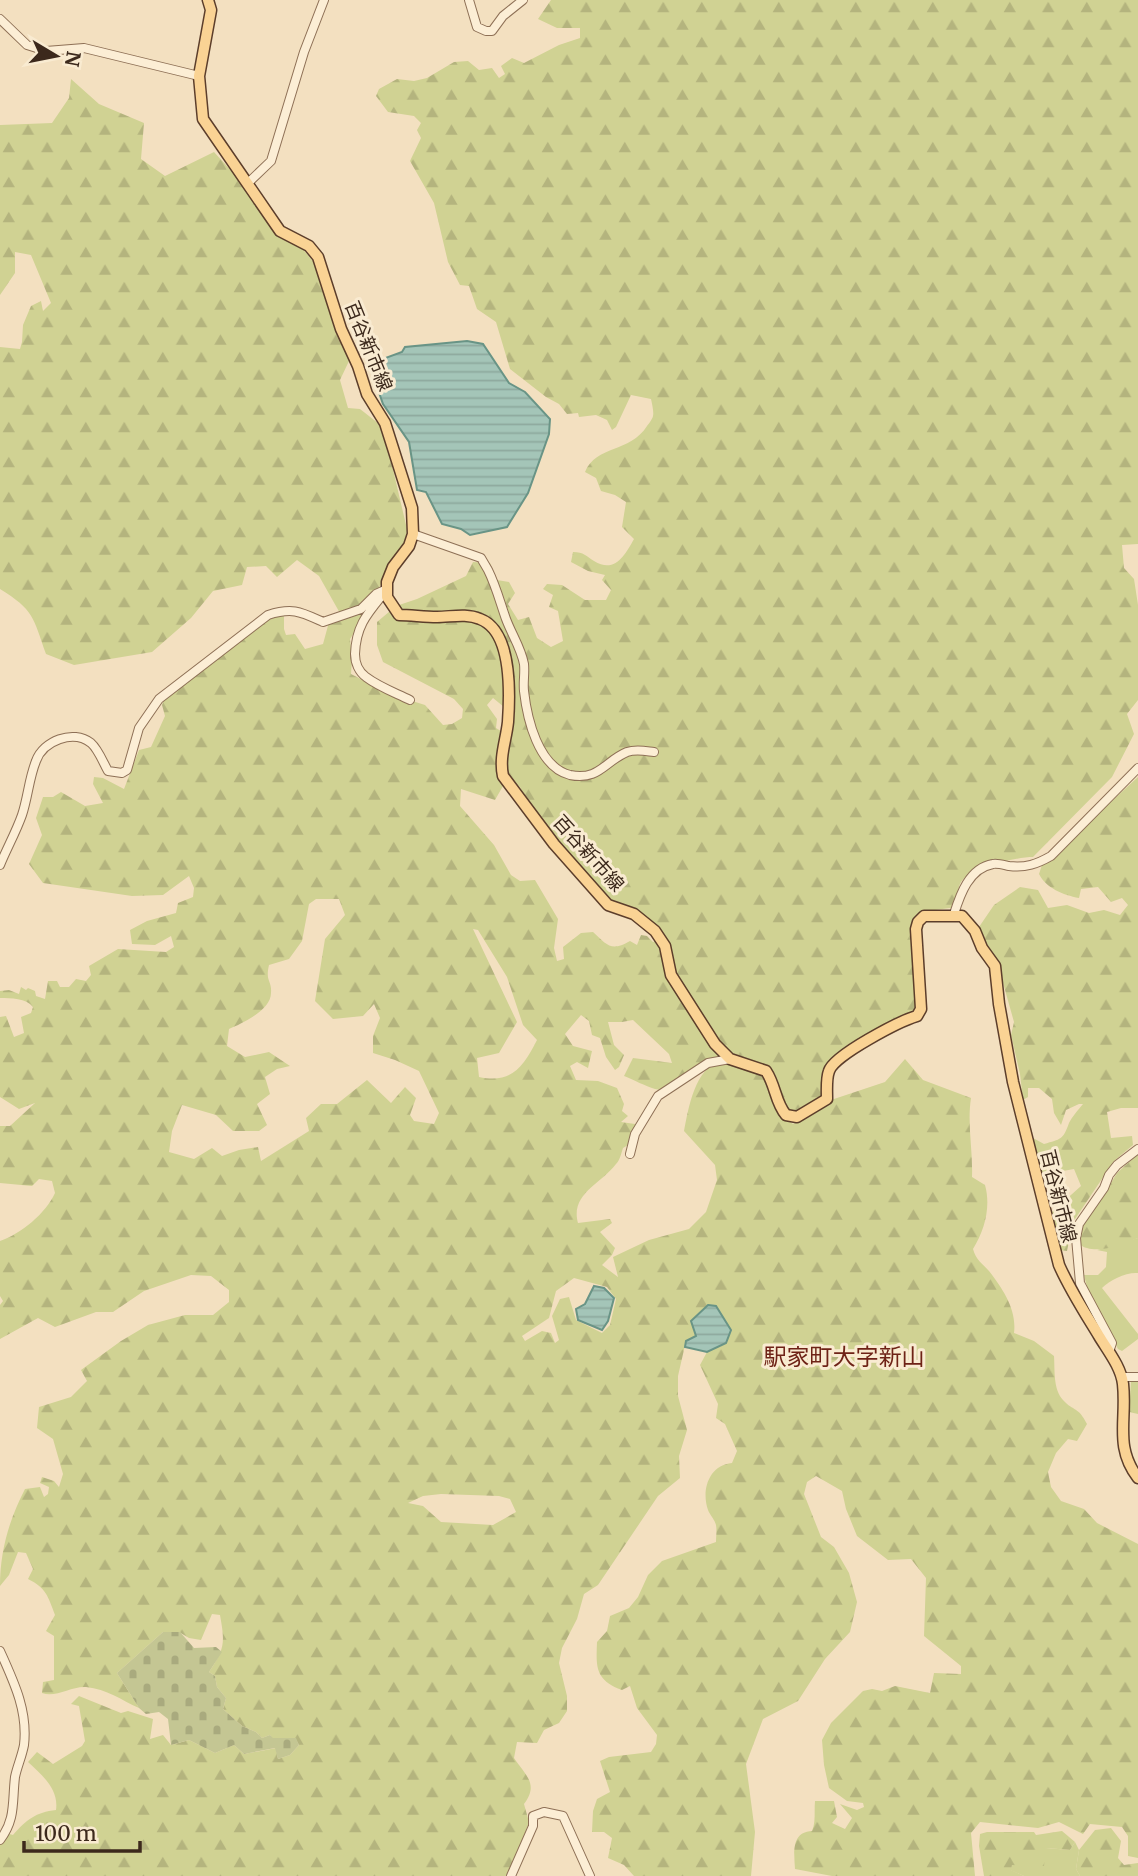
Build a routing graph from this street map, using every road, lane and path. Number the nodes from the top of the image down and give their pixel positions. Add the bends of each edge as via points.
1 (208, 0) edge
2 (324, 0) edge
3 (469, 0) edge
4 (523, 0) edge
5 (0, 19) edge
6 (200, 76) junction
7 (248, 183) junction
8 (413, 534) junction
9 (387, 589) junction
10 (410, 700) dead end
11 (654, 752) dead end
12 (1138, 768) edge
13 (0, 865) edge
14 (954, 914) junction
15 (730, 1059) junction
16 (1138, 1149) edge
17 (630, 1154) dead end
18 (1109, 1352) junction
19 (1121, 1377) junction
20 (1138, 1377) edge
21 (1138, 1478) edge
22 (0, 1651) edge
23 (0, 1840) edge
24 (511, 1876) edge
25 (590, 1876) edge

1 - 6 main road, 百谷新市線 via 211,10
2 - 7 street via 271,162
3 - 4 street via 477,27 492,31
5 - 6 street via 27,45 46,51 84,48
6 - 7 main road, 百谷新市線 via 203,119
7 - 8 main road, 百谷新市線 via 279,231 309,246 318,257 367,394 385,424 412,508
8 - 9 main road via 393,567
8 - 11 street via 481,558 488,569 519,645 528,715 546,757 567,774 584,776 628,752
9 - 10 street via 359,626 355,661 367,678
9 - 13 street via 361,609 323,622 294,610 268,615 159,699 139,729 127,770 122,773 108,771 94,745 75,736 44,749 36,760 21,817
9 - 15 main road, 百谷新市線 via 399,615 464,615 479,618 498,633 509,684 508,726 500,762 503,776 608,905 634,914 655,931 683,996
12 - 14 street via 1051,856 1037,864 993,864 982,869 968,881
14 - 15 main road via 924,916 918,922 917,1016 874,1035 835,1062 829,1070 827,1098 797,1117 786,1115 777,1105 766,1071
14 - 18 main road, 百谷新市線 via 975,931 995,966 1013,1082 1059,1265
15 - 17 street via 708,1063 658,1096 635,1134
16 - 18 street via 1109,1175 1079,1224 1076,1238 1080,1283 1112,1343
18 - 19 main road, 百谷新市線
19 - 20 street
19 - 21 main road, 百谷新市線 via 1124,1447 1127,1463
22 - 23 street via 19,1695 25,1728 9,1828
24 - 25 street via 533,1816 544,1812 563,1816

